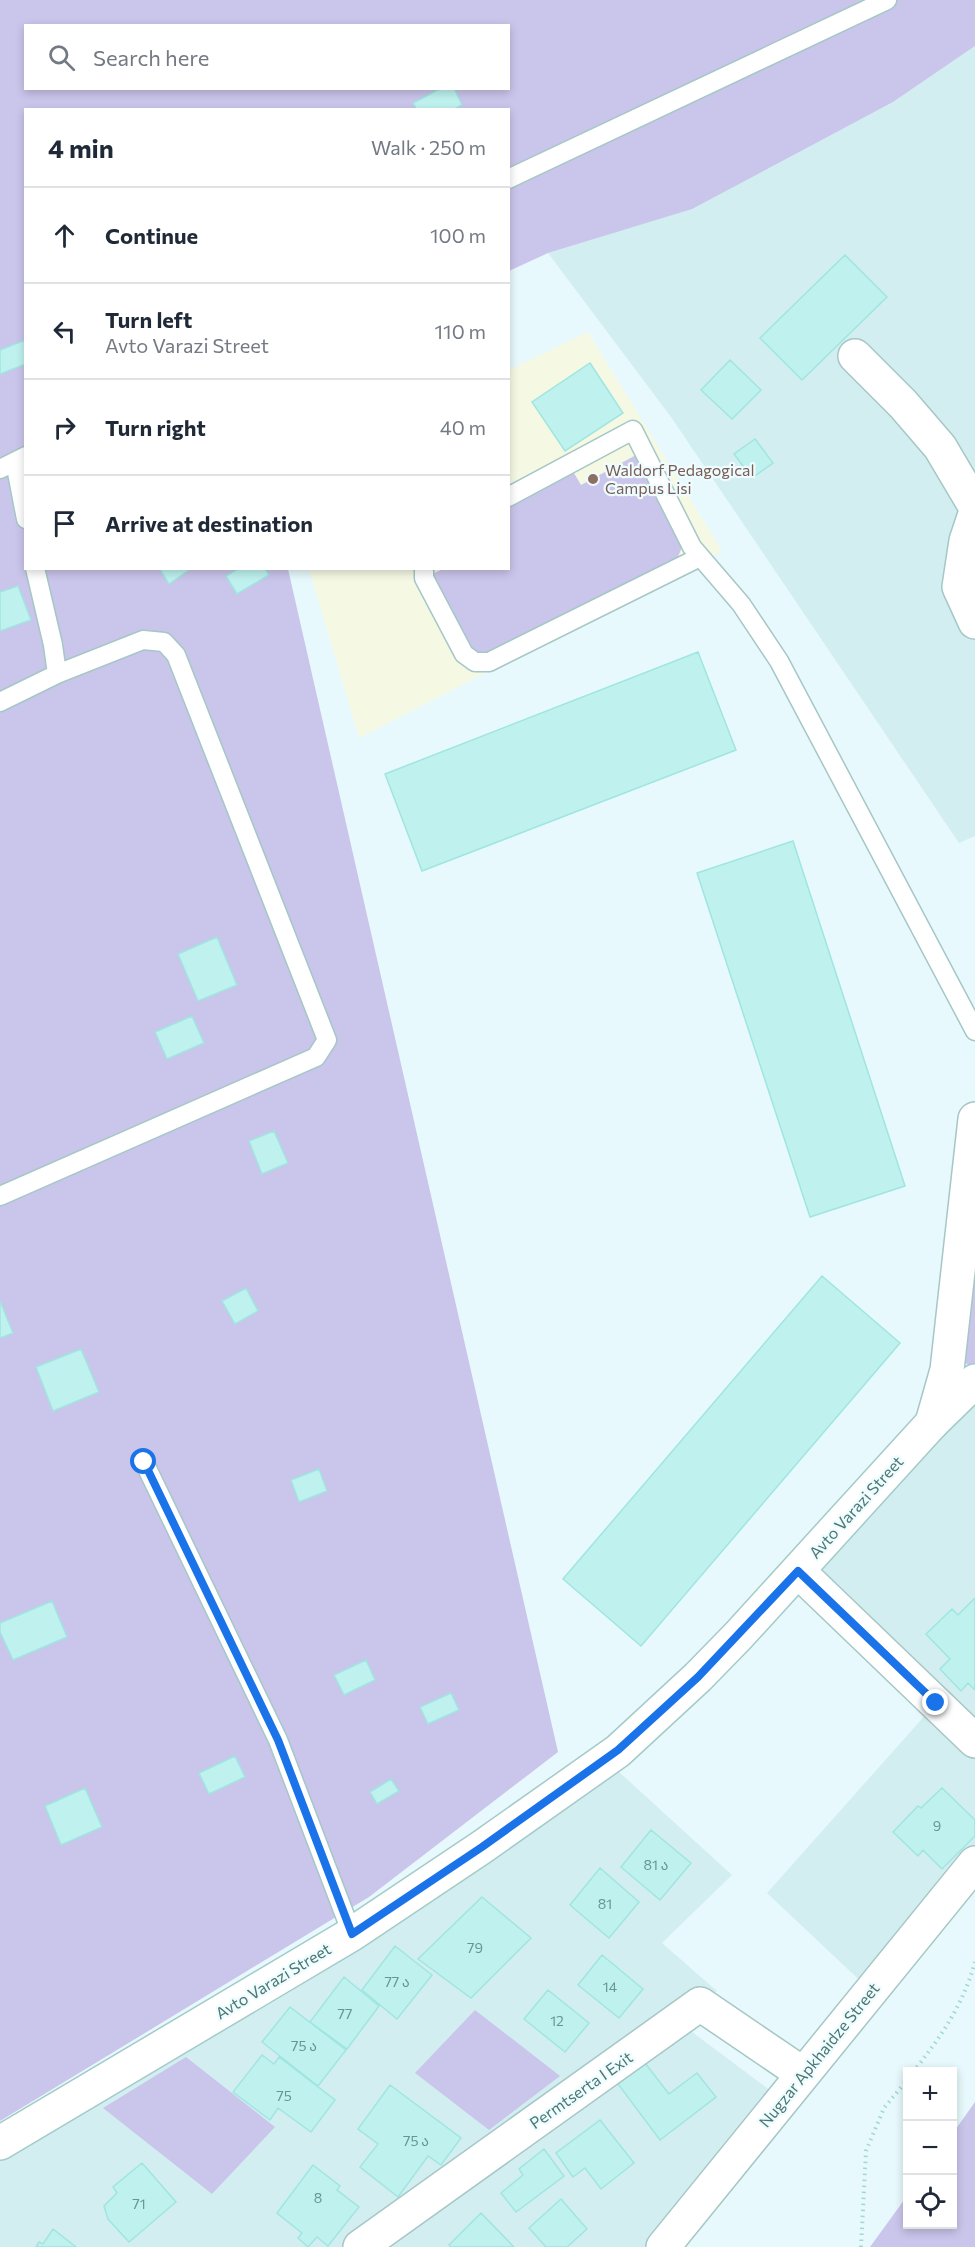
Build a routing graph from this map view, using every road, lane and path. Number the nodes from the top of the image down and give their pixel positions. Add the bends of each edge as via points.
1 (886, 0) edge
2 (510, 178) edge
3 (855, 356) dead end
4 (13, 462) edge
5 (510, 496) edge
6 (975, 506) edge
7 (24, 510) edge
8 (975, 514) edge
9 (700, 557) junction
10 (35, 570) edge
11 (424, 570) edge
12 (975, 622) edge
13 (57, 674) junction
14 (0, 702) edge
15 (975, 1031) edge
16 (975, 1119) edge
17 (0, 1196) edge
18 (975, 1381) edge
19 (932, 1423) junction
20 (144, 1462) dead end
21 (798, 1571) junction
22 (975, 1741) edge
23 (975, 1863) edge
24 (352, 1934) junction
25 (975, 1962) edge
26 (917, 2067) edge
27 (803, 2074) junction
28 (903, 2085) edge
29 (0, 2143) edge
30 (360, 2247) edge
31 (663, 2247) edge
32 (861, 2247) edge

1 - 2 lane
3 - 6 street via 940,447
4 - 7 lane
5 - 9 lane via 633,430
8 - 12 street via 966,541 959,587
9 - 11 lane via 489,662 475,662 464,654 424,578
9 - 15 lane via 741,604 779,661
10 - 13 lane
13 - 14 lane
13 - 17 lane via 143,640 164,642 176,655 327,1040 316,1057
16 - 19 street via 947,1370
18 - 19 street, Avto Varazi Street
19 - 21 street, Avto Varazi Street
20 - 24 lane via 278,1740
21 - 22 street
21 - 24 street, Avto Varazi Street via 698,1677 618,1750
23 - 27 street, Nugzar Apkhaidze Street
24 - 29 street, Avto Varazi Street
25 - 26 path via 967,1990 942,2036
27 - 30 street, Permtserta I Exit via 700,2004
27 - 31 street, Nugzar Apkhaidze Street
28 - 32 path via 884,2108 866,2151

